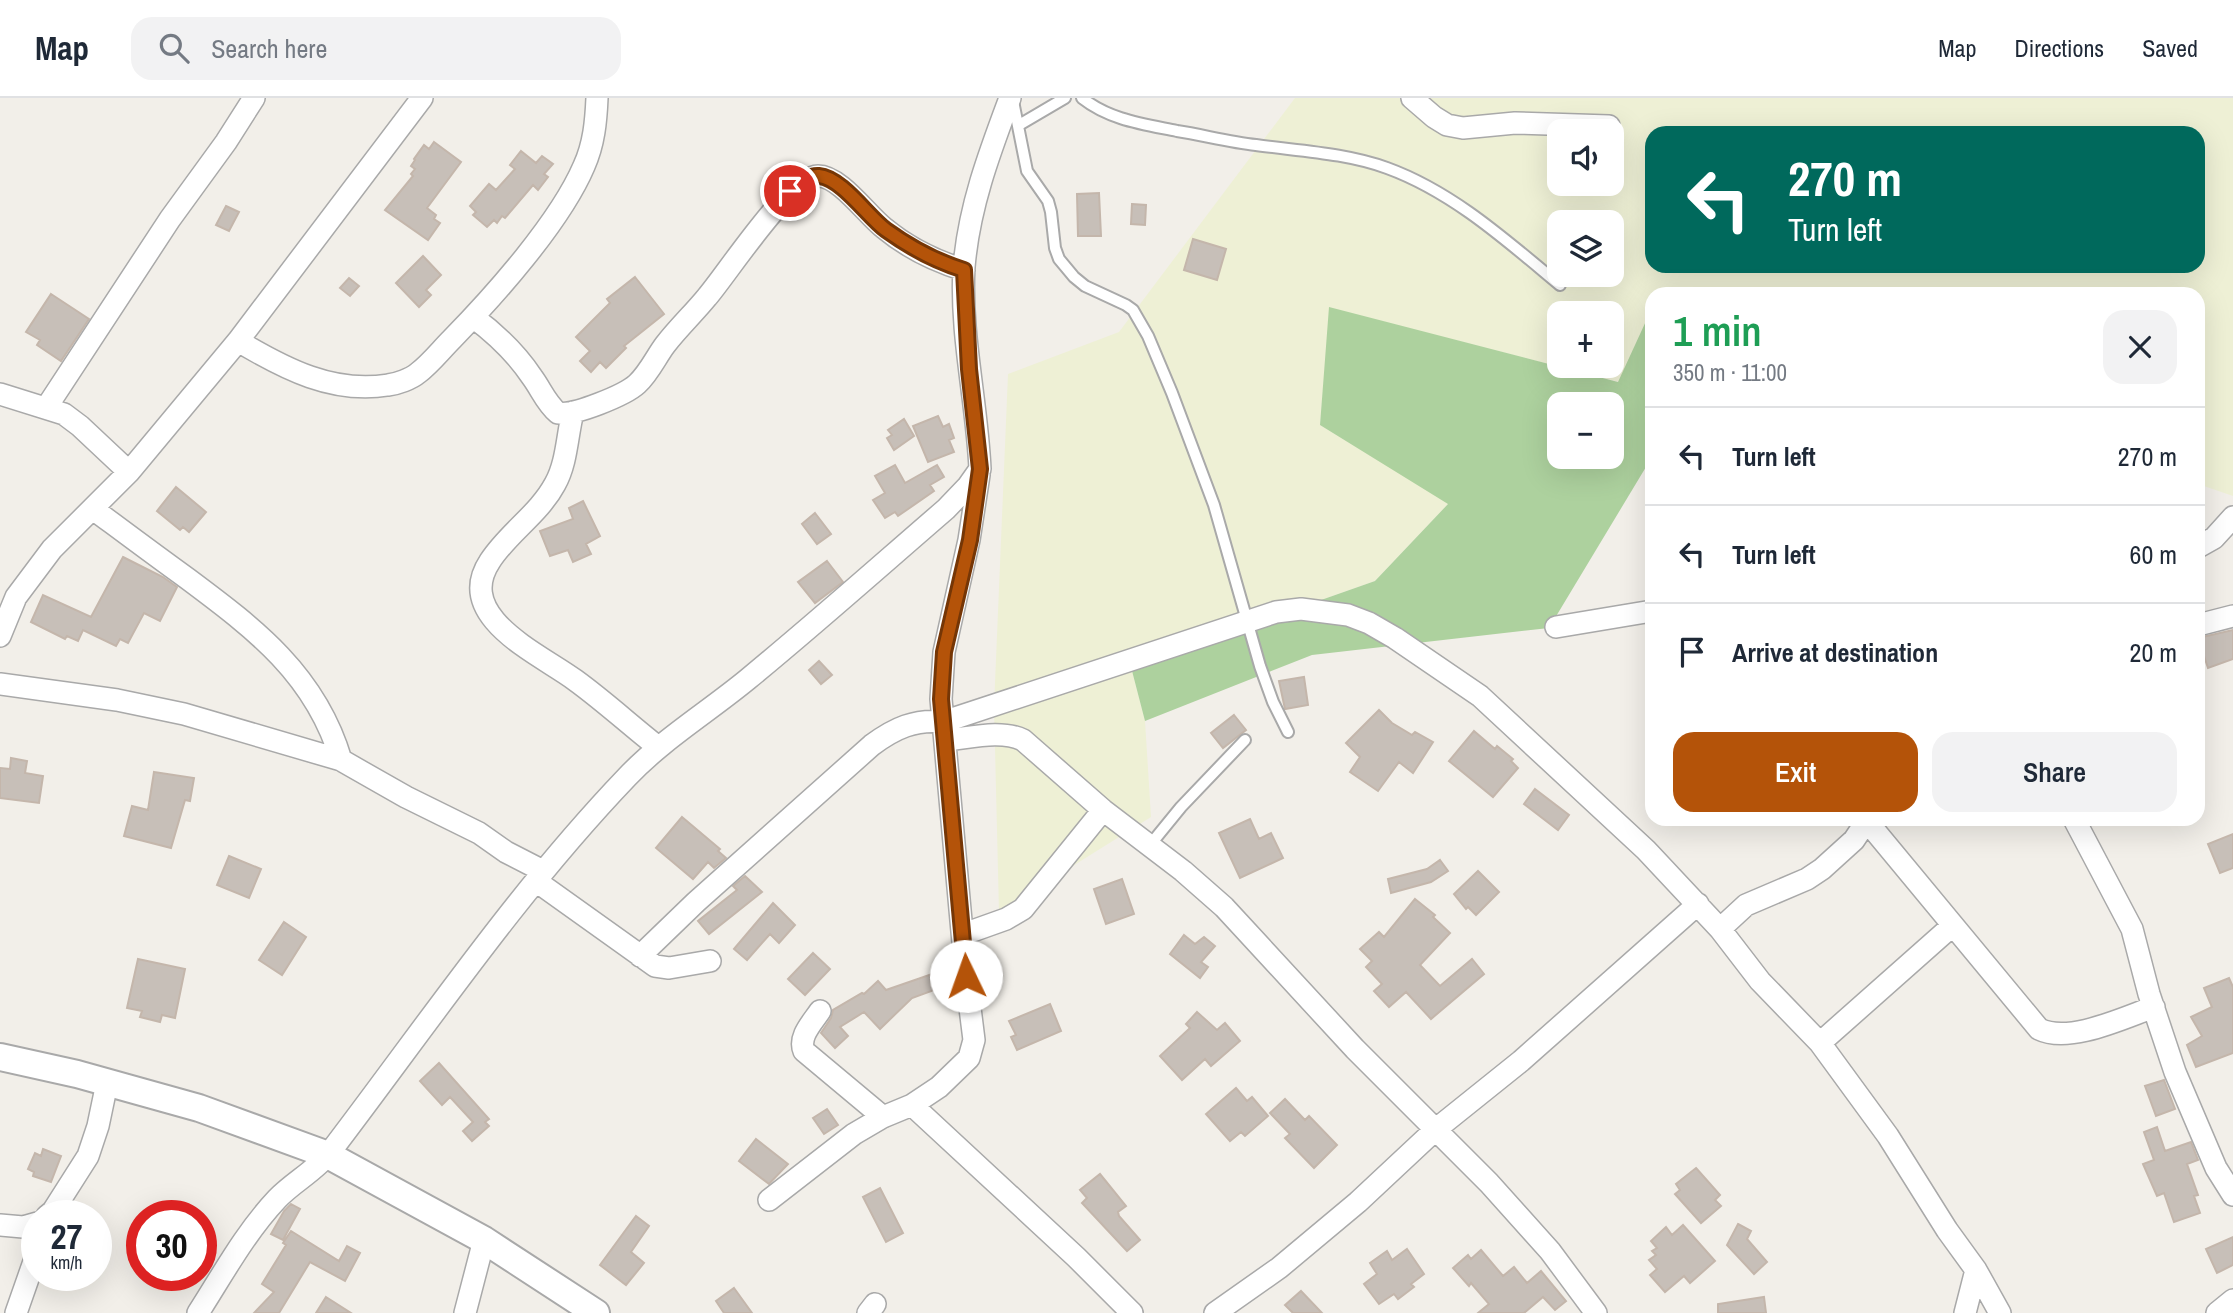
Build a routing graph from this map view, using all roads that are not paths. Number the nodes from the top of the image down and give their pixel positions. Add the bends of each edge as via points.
1 (254, 98) edge
2 (422, 98) edge
3 (597, 98) edge
4 (1011, 98) edge
5 (1065, 98) edge
6 (1082, 98) edge
7 (1412, 98) edge
8 (1547, 124) edge
9 (1019, 125) junction
10 (964, 270) junction
11 (1547, 274) edge
12 (473, 317) junction
13 (238, 341) junction
14 (0, 394) edge
15 (46, 408) junction
16 (573, 411) junction
17 (980, 469) junction
18 (129, 472) junction
19 (93, 509) junction
20 (2233, 517) edge
21 (2205, 543) edge
22 (1645, 612) edge
23 (2233, 616) edge
24 (1246, 621) junction
25 (2205, 623) edge
26 (1556, 627) dead end
27 (0, 636) edge
28 (0, 684) edge
29 (945, 731) junction
30 (1288, 732) dead end
31 (1245, 740) dead end
32 (658, 747) junction
33 (341, 760) junction
34 (1104, 810) junction
35 (1862, 826) edge
36 (1872, 826) edge
37 (2078, 826) edge
38 (1150, 845) junction
39 (540, 876) junction
40 (1698, 904) junction
41 (1952, 926) junction
42 (1720, 929) junction
43 (964, 933) junction
44 (640, 956) junction
45 (710, 961) dead end
46 (2154, 1007) junction
47 (820, 1011) dead end
48 (1820, 1043) junction
49 (0, 1056) edge
50 (107, 1083) junction
51 (912, 1105) junction
52 (883, 1117) junction
53 (1435, 1130) junction
54 (328, 1155) junction
55 (2233, 1195) edge
56 (769, 1199) dead end
57 (59, 1200) edge
58 (0, 1225) edge
59 (21, 1227) edge
60 (484, 1240) junction
61 (1976, 1270) junction
62 (24, 1291) edge
63 (2233, 1300) edge
64 (16, 1313) edge
65 (198, 1313) edge
66 (465, 1313) edge
67 (596, 1313) edge
68 (1132, 1313) edge
69 (1215, 1313) edge
70 (1596, 1313) edge
71 (1965, 1313) edge
72 (2000, 1313) edge
73 (2217, 1313) edge

1 - 15 street
2 - 13 street
3 - 12 street via 592,144 565,202
4 - 9 lane
4 - 10 street via 981,176
5 - 9 lane
6 - 11 lane via 1114,117 1134,122 1387,168 1485,224
7 - 8 street via 1441,121 1463,128
9 - 24 lane via 1027,171 1048,201 1059,259 1085,286 1133,310 1148,336 1214,505
10 - 16 street via 916,251 844,190 814,176 790,191 636,386
10 - 17 street
12 - 13 street via 416,375 391,385 358,387 319,381 290,371
12 - 16 street via 516,356 551,407 558,413
13 - 18 street
14 - 15 street
15 - 18 street via 80,426
16 - 32 street via 556,483 490,561 479,589 500,628 576,680
17 - 29 street via 970,540 944,652 941,699
17 - 32 street via 935,518 746,681
18 - 19 street
19 - 27 street via 52,549 16,597
19 - 33 street via 250,626 314,698
20 - 21 street
22 - 26 street
23 - 25 street
24 - 29 street
24 - 30 lane
24 - 40 street via 1276,612 1330,611 1369,623 1395,639 1480,696
28 - 33 street via 184,714
29 - 34 street via 1014,736
29 - 43 street
29 - 44 street via 926,721 890,732
31 - 38 lane
32 - 39 street
33 - 39 street via 479,833
34 - 38 street
34 - 43 street via 1023,909
35 - 42 street via 1822,869 1746,905
36 - 41 street
37 - 46 street via 2132,929
38 - 53 street via 1224,907
39 - 44 street
39 - 54 street
40 - 42 street
40 - 53 street via 1521,1061
41 - 46 street via 2028,1018 2050,1035 2099,1026
41 - 48 street
42 - 48 street via 1760,981
43 - 51 street via 974,1040 969,1058
44 - 45 street via 662,968
46 - 55 street via 2197,1126
47 - 52 street via 801,1046
48 - 61 street
49 - 50 street
50 - 54 street via 200,1108
50 - 57 street via 88,1156
51 - 52 street
51 - 68 street
52 - 56 street via 836,1146
53 - 69 street via 1279,1268
53 - 70 street via 1550,1251
54 - 60 street
54 - 65 street via 264,1213
58 - 59 street
60 - 66 street
60 - 67 street
61 - 71 street
61 - 72 street
62 - 64 street
63 - 73 street

